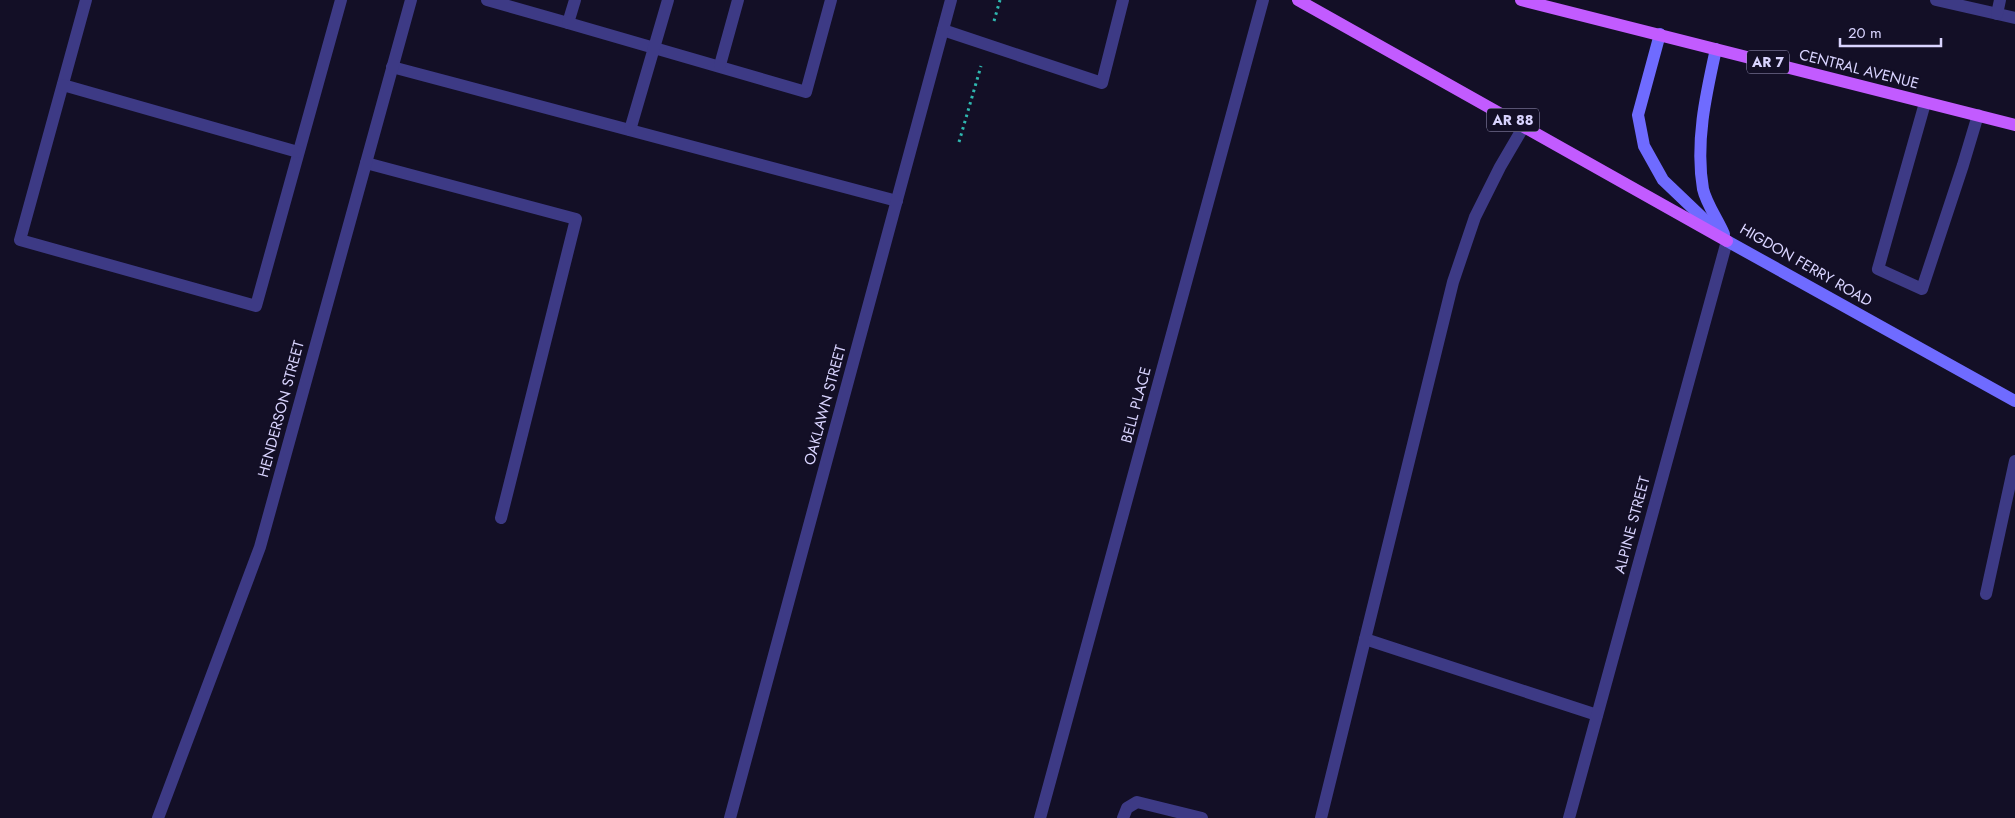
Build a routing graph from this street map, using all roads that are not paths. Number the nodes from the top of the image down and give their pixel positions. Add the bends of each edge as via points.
1 (86, 0) edge
2 (341, 0) edge
3 (411, 0) edge
4 (487, 0) edge
5 (575, 0) edge
6 (668, 0) edge
7 (738, 0) edge
8 (831, 0) edge
9 (952, 0) edge
10 (1123, 0) edge
11 (1263, 0) edge
12 (1298, 0) edge
13 (1521, 0) edge
14 (1936, 0) edge
15 (2000, 0) edge
16 (1997, 14) junction
17 (2015, 18) edge
18 (568, 23) junction
19 (943, 30) junction
20 (1660, 34) junction
21 (655, 46) junction
22 (1716, 48) junction
23 (720, 65) junction
24 (392, 67) junction
25 (63, 85) junction
26 (1925, 103) junction
27 (1978, 115) junction
28 (2015, 125) edge
29 (1524, 126) junction
30 (630, 130) junction
31 (298, 152) junction
32 (366, 163) junction
33 (897, 201) junction
34 (1727, 240) junction
35 (2015, 402) edge
36 (2015, 461) edge
37 (501, 518) dead end
38 (1986, 594) dead end
39 (1365, 639) junction
40 (1597, 715) junction
41 (158, 818) edge
42 (730, 818) edge
43 (1040, 818) edge
44 (1124, 818) edge
45 (1202, 818) edge
46 (1321, 818) edge
47 (1569, 818) edge

1 - 25 street
2 - 31 street
3 - 24 street, HENDERSON STREET
4 - 18 street
5 - 18 street
6 - 21 street
7 - 23 street
8 - 23 street via 806,92
9 - 19 street, OAKLAWN STREET
10 - 19 street via 1102,83
11 - 43 street, BELL PLACE
12 - 29 main road, AR 88
13 - 20 main road, CENTRAL AVENUE / AR 7
14 - 16 street
15 - 16 street
16 - 17 street
18 - 21 street
19 - 33 street, OAKLAWN STREET
20 - 22 main road, CENTRAL AVENUE / AR 7
20 - 34 main road via 1638,116 1644,146 1663,180
21 - 23 street
21 - 30 street
22 - 26 main road, CENTRAL AVENUE / AR 7
22 - 34 main road, HIGDON FERRY ROAD via 1704,100 1701,136 1703,190
24 - 30 street
24 - 32 street, HENDERSON STREET
25 - 31 street
25 - 31 street via 20,240 256,306
26 - 27 main road, CENTRAL AVENUE / AR 7
26 - 27 street via 1878,269 1922,289
27 - 28 main road, CENTRAL AVENUE / AR 7
29 - 34 main road, AR 88
29 - 39 street via 1475,217 1453,282
30 - 33 street
32 - 37 street via 576,219
32 - 41 street, HENDERSON STREET via 260,547
33 - 42 street, OAKLAWN STREET
34 - 35 main road, HIGDON FERRY ROAD / AR 88
34 - 40 street, ALPINE STREET
36 - 38 street
39 - 40 street
39 - 46 street
40 - 47 street, ALPINE STREET
44 - 45 street via 1127,808 1137,802

